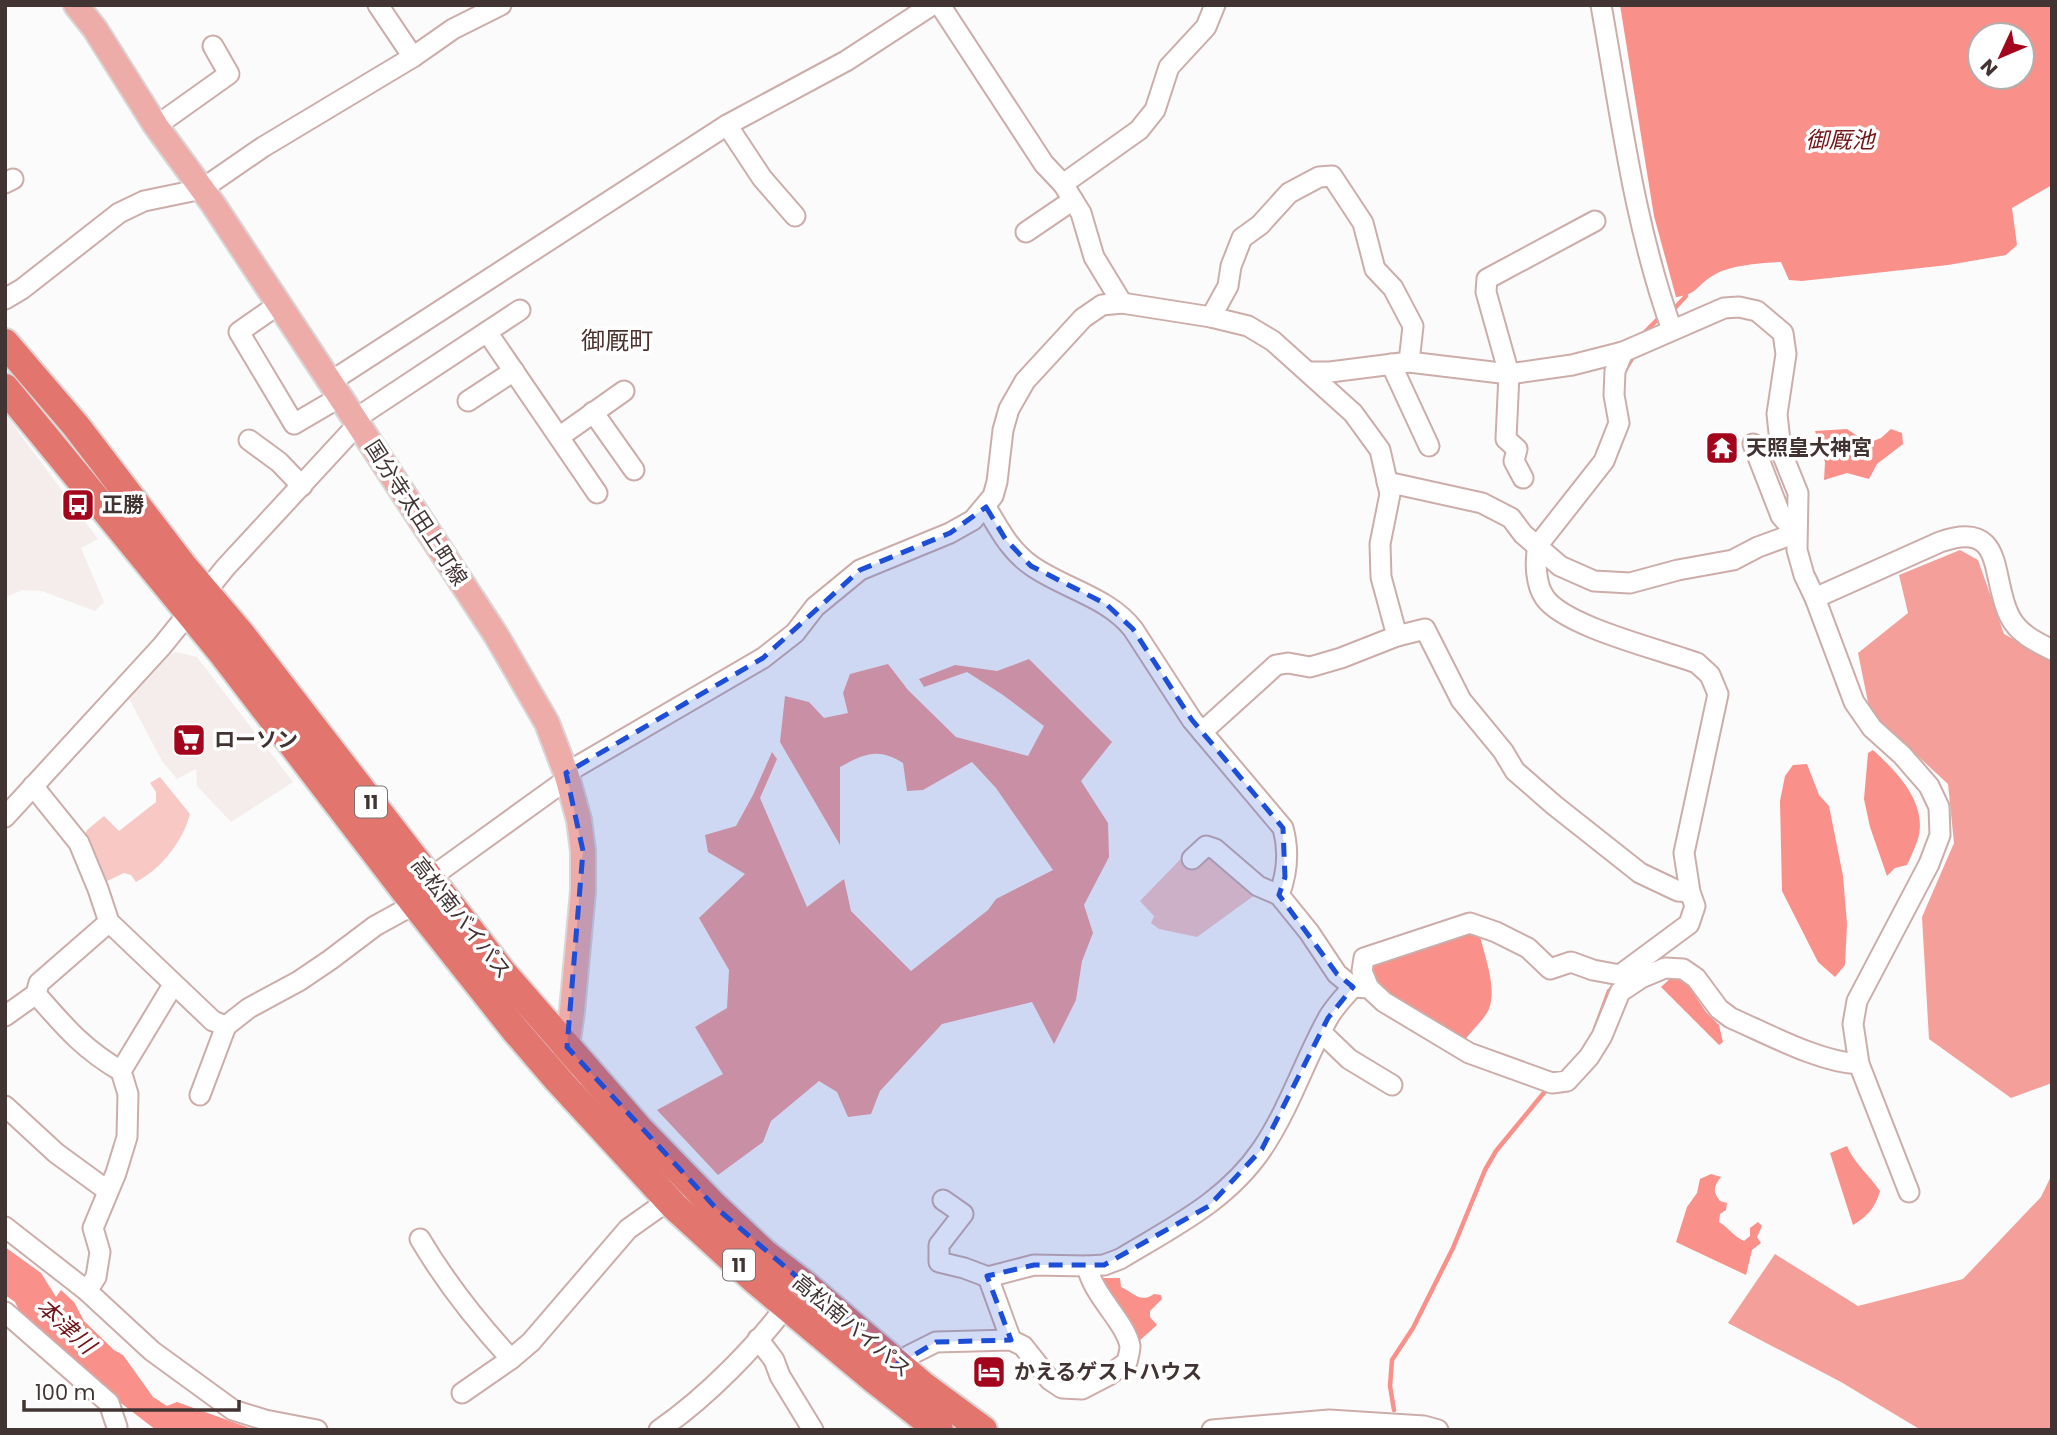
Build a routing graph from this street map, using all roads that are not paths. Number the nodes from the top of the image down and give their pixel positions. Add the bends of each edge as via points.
1 (76, 5) edge
2 (378, 5) edge
3 (501, 5) edge
4 (932, 5) edge
5 (940, 5) edge
6 (1215, 5) edge
7 (1601, 5) edge
8 (213, 46) dead end
9 (412, 57) junction
10 (727, 125) junction
11 (156, 126) junction
12 (202, 189) junction
13 (1068, 192) junction
14 (795, 216) dead end
15 (1595, 222) dead end
16 (1026, 232) dead end
17 (5, 299) edge
18 (1122, 303) junction
19 (279, 304) junction
20 (520, 310) dead end
21 (1212, 317) junction
22 (1672, 330) junction
23 (487, 332) junction
24 (5, 342) edge
25 (1623, 352) junction
26 (1400, 363) junction
27 (514, 372) junction
28 (1309, 372) junction
29 (1508, 374) junction
30 (5, 388) edge
31 (335, 390) junction
32 (624, 391) dead end
33 (468, 401) dead end
34 (593, 412) junction
35 (357, 422) junction
36 (559, 437) junction
37 (249, 440) dead end
38 (1753, 444) dead end
39 (1429, 446) dead end
40 (634, 470) dead end
41 (1523, 478) dead end
42 (1387, 482) junction
43 (302, 486) junction
44 (597, 493) dead end
45 (986, 507) junction
46 (1796, 533) junction
47 (1538, 545) junction
48 (1815, 598) junction
49 (197, 602) junction
50 (1397, 636) junction
51 (2052, 650) edge
52 (1202, 732) junction
53 (566, 776) junction
54 (33, 786) junction
55 (5, 817) edge
56 (1192, 859) dead end
57 (430, 878) junction
58 (1690, 892) junction
59 (1279, 895) junction
60 (415, 904) junction
61 (109, 922) junction
62 (173, 985) junction
63 (1361, 987) junction
64 (36, 994) junction
65 (5, 1016) edge
66 (226, 1026) junction
67 (1321, 1032) junction
68 (567, 1047) junction
69 (1858, 1065) junction
70 (121, 1072) junction
71 (558, 1080) junction
72 (1392, 1085) dead end
73 (200, 1095) dead end
74 (5, 1106) edge
75 (108, 1191) junction
76 (1909, 1192) dead end
77 (669, 1200) junction
78 (943, 1200) dead end
79 (5, 1227) edge
80 (420, 1238) dead end
81 (1087, 1266) junction
82 (988, 1277) junction
83 (87, 1291) junction
84 (795, 1295) junction
85 (5, 1312) edge
86 (758, 1339) junction
87 (1011, 1340) junction
88 (511, 1359) junction
89 (899, 1364) junction
90 (462, 1393) dead end
91 (118, 1429) edge
92 (317, 1430) edge
93 (660, 1430) edge
94 (813, 1430) edge
95 (939, 1430) edge
96 (982, 1430) edge
97 (1212, 1430) edge
98 (1438, 1430) edge

1 - 11 main road, 国分寺太田上町線
2 - 9 street
3 - 9 street
4 - 10 street via 846,61
5 - 13 street via 1044,164
6 - 13 street via 1206,27 1169,67 1156,110
7 - 22 street via 1648,257
8 - 11 street via 229,74
9 - 12 street
10 - 14 street via 762,178
10 - 31 street
11 - 12 main road, 国分寺太田上町線
12 - 17 street via 144,201 119,213
12 - 19 main road, 国分寺太田上町線
13 - 16 street
13 - 18 street via 1081,213 1094,257
15 - 29 street via 1487,279 1486,292
18 - 21 street
18 - 45 street via 1102,305 1083,318 1025,381 1009,408 997,482
19 - 31 main road, 国分寺太田上町線
19 - 31 street via 240,331 294,424
20 - 23 street
21 - 26 street via 1228,286 1242,238 1289,193 1319,177 1332,176 1363,223 1375,269 1392,288 1413,326
21 - 28 street via 1248,326
22 - 25 street
22 - 46 street via 1724,307 1739,307 1757,311 1783,333 1786,354 1777,414 1780,451 1798,493
23 - 27 street
23 - 35 street
24 - 49 highway, 高松南バイパス / 11 via 183,566
25 - 29 street
25 - 47 street via 1615,371 1619,423 1604,461
26 - 28 street
26 - 29 street
26 - 39 street
27 - 33 street
27 - 36 street
28 - 42 street via 1353,413 1380,450
29 - 41 street via 1506,439 1517,449 1514,461
30 - 49 highway, 高松南バイパス / 11
31 - 35 main road, 国分寺太田上町線
32 - 34 street
34 - 36 street
34 - 40 street
35 - 43 street
35 - 53 main road, 国分寺太田上町線 via 496,635 547,723
36 - 44 street
37 - 43 street
38 - 46 street via 1782,516
42 - 47 street via 1482,503 1511,518
42 - 50 street via 1390,494 1380,544 1381,577
43 - 49 street
45 - 52 street via 1010,546 1031,566 1123,615
45 - 53 street via 950,533 860,570 763,658
46 - 47 street via 1733,560 1630,583 1594,580 1560,566
46 - 48 street via 1804,575
47 - 58 street via 1535,560 1543,596 1558,611 1581,624 1697,663 1710,675 1718,694 1684,853
48 - 51 street via 1940,542 1974,537 1993,552 2010,617 2025,636
48 - 69 street via 1854,702 1872,728 1929,786 1939,807 1940,835 1928,864 1857,1000 1853,1024
49 - 54 street
49 - 57 highway, 高松南バイパス / 11 via 240,633
49 - 60 highway, 高松南バイパス / 11
50 - 52 street via 1310,667 1276,665
50 - 58 street via 1425,629 1461,700 1531,786 1640,873
52 - 59 street via 1283,828 1285,877
53 - 57 street
53 - 68 main road, 国分寺太田上町線 via 583,851
54 - 55 street
54 - 61 street via 79,843
56 - 59 street via 1206,846 1215,849 1258,886
57 - 68 highway, 高松南バイパス / 11
58 - 63 street via 1695,906 1689,924 1620,975 1571,962 1550,969 1528,948 1470,923 1364,958
59 - 63 street via 1337,974
60 - 66 street via 374,926
60 - 71 highway, 高松南バイパス / 11
61 - 62 street
61 - 64 street via 39,983
62 - 66 street via 213,1021
62 - 70 street
63 - 67 street via 1328,1018
63 - 69 street via 1469,1053 1552,1083 1567,1082 1589,1057 1620,992 1665,968 1682,969 1696,978 1731,1018 1822,1057
64 - 65 street
64 - 70 street via 82,1045
66 - 73 street
67 - 72 street via 1349,1059
67 - 81 street via 1262,1149 1209,1206 1121,1259
68 - 71 main road, 国分寺太田上町線
68 - 84 highway, 高松南バイパス / 11 via 639,1129 764,1253
69 - 76 street
70 - 75 street via 128,1094 127,1138
71 - 77 highway, 高松南バイパス / 11
74 - 75 street via 56,1153
75 - 83 street via 93,1228 100,1252 96,1277
77 - 84 highway, 高松南バイパス / 11 via 754,1279
77 - 88 street via 628,1228 531,1342
78 - 82 street via 963,1214 939,1245 939,1262
79 - 83 street
80 - 88 street via 474,1319
81 - 82 street via 1034,1265
81 - 87 street via 1090,1280 1130,1347 1127,1362 1082,1389 1062,1388 1023,1346
82 - 87 street
83 - 92 street via 152,1351 233,1410
84 - 86 street
84 - 89 highway, 高松南バイパス / 11
84 - 95 highway, 高松南バイパス / 11 via 875,1380
85 - 91 street via 109,1403
86 - 93 street
86 - 94 street
87 - 89 street via 936,1342
88 - 90 street
89 - 96 highway, 高松南バイパス / 11
97 - 98 street via 1329,1420

